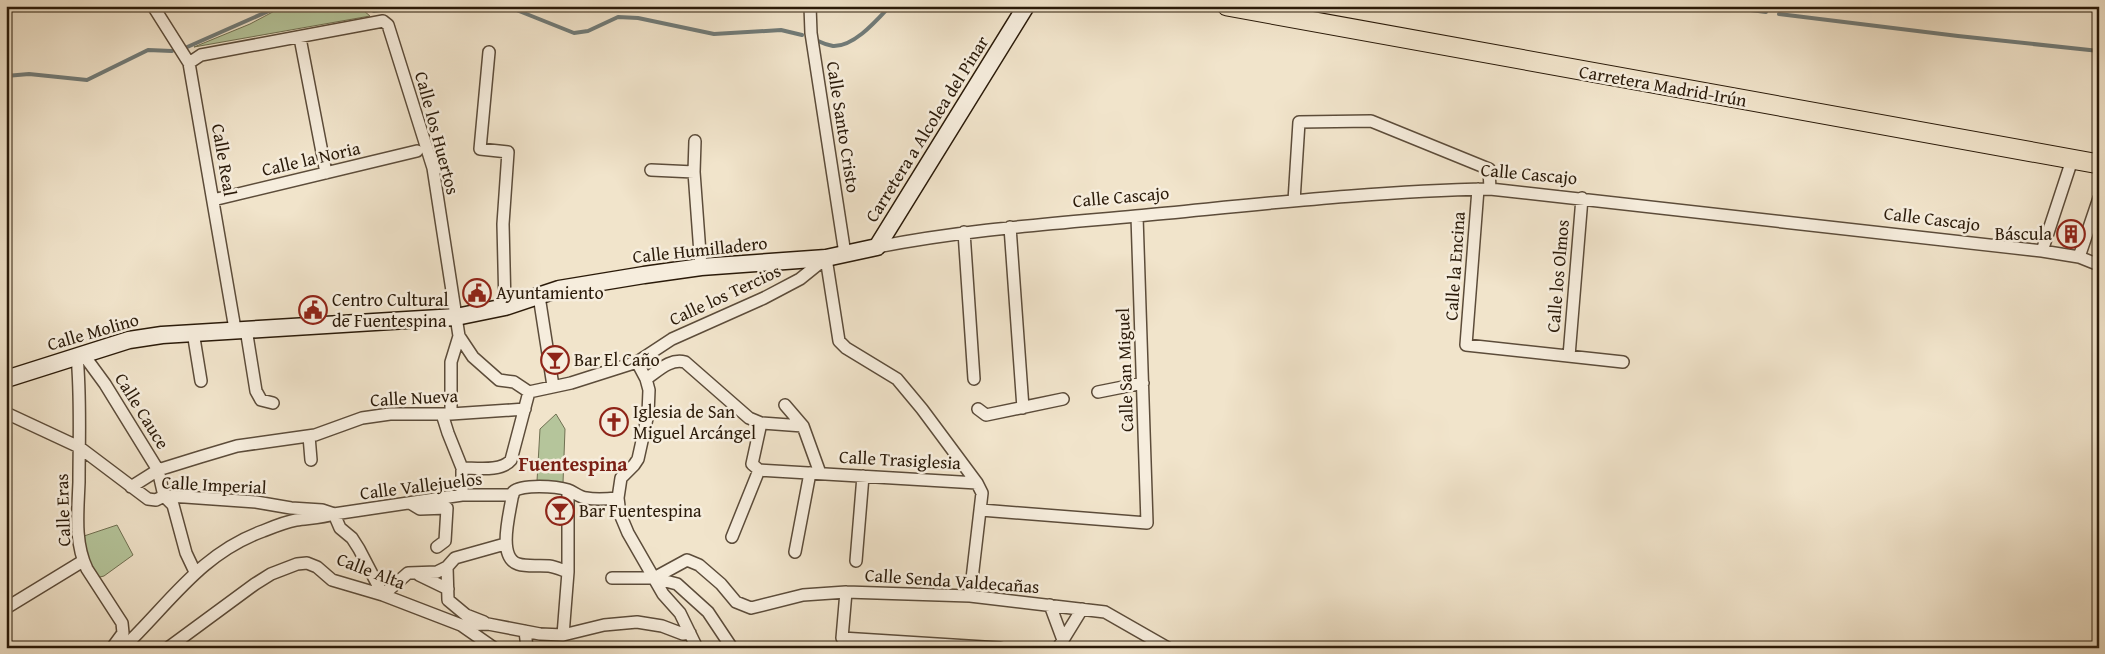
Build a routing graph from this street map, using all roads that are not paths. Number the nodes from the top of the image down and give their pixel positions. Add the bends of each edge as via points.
1 (153, 6) edge
2 (810, 6) edge
3 (1026, 6) edge
4 (1227, 6) edge
5 (300, 38) junction
6 (489, 52) dead end
7 (189, 63) junction
8 (695, 141) dead end
9 (417, 152) dead end
10 (2072, 160) junction
11 (2099, 164) edge
12 (652, 170) dead end
13 (694, 172) junction
14 (326, 173) junction
15 (1490, 188) junction
16 (1478, 189) junction
17 (1582, 198) junction
18 (2099, 198) edge
19 (213, 200) junction
20 (1294, 201) junction
21 (1137, 216) junction
22 (1010, 227) junction
23 (964, 232) junction
24 (877, 247) junction
25 (2042, 251) junction
26 (845, 254) junction
27 (2079, 257) junction
28 (826, 258) junction
29 (2099, 265) edge
30 (701, 267) junction
31 (539, 296) junction
32 (505, 307) junction
33 (456, 317) junction
34 (240, 329) junction
35 (193, 332) junction
36 (459, 336) junction
37 (80, 355) junction
38 (1569, 356) junction
39 (637, 362) junction
40 (1623, 362) dead end
41 (6, 379) edge
42 (646, 379) junction
43 (974, 379) dead end
44 (201, 380) dead end
45 (1143, 383) junction
46 (553, 386) junction
47 (530, 392) junction
48 (1098, 392) dead end
49 (1063, 399) dead end
50 (273, 403) dead end
51 (785, 405) dead end
52 (1023, 408) junction
53 (525, 409) junction
54 (978, 409) dead end
55 (6, 413) edge
56 (447, 414) junction
57 (761, 423) junction
58 (803, 426) junction
59 (309, 436) junction
60 (79, 447) junction
61 (312, 460) dead end
62 (462, 468) junction
63 (158, 470) junction
64 (759, 470) junction
65 (815, 473) junction
66 (863, 476) junction
67 (977, 483) junction
68 (132, 487) junction
69 (568, 490) junction
70 (462, 495) junction
71 (513, 495) junction
72 (164, 496) junction
73 (618, 498) junction
74 (410, 503) junction
75 (981, 510) junction
76 (334, 514) junction
77 (732, 538) dead end
78 (505, 544) junction
79 (437, 547) dead end
80 (795, 552) dead end
81 (83, 561) junction
82 (856, 561) dead end
83 (447, 567) junction
84 (194, 572) junction
85 (568, 572) junction
86 (418, 574) junction
87 (612, 578) dead end
88 (654, 578) junction
89 (448, 588) junction
90 (846, 592) junction
91 (383, 595) junction
92 (970, 596) junction
93 (1050, 605) junction
94 (6, 608) edge
95 (1082, 609) junction
96 (488, 624) junction
97 (461, 625) junction
98 (525, 631) junction
99 (690, 632) junction
100 (563, 635) junction
101 (1060, 644) edge
102 (112, 648) edge
103 (123, 648) edge
104 (168, 648) edge
105 (494, 648) edge
106 (527, 648) edge
107 (697, 648) edge
108 (732, 648) edge
109 (1000, 648) edge
110 (1168, 648) edge

1 - 7 street, Calle Real
2 - 26 street, Calle Santo Cristo via 811,33
3 - 24 main road, Carretera a Alcolea del Pinar
4 - 10 highway, Carretera Madrid-Irún
5 - 7 street via 201,55
5 - 14 street
5 - 33 street, Calle los Huertos via 383,21 388,24 433,168
6 - 32 street via 480,149 508,152 503,224
7 - 19 street, Calle Real
8 - 13 street
9 - 14 street, Calle la Noria
10 - 11 highway, Carretera Madrid-Irún
10 - 25 street
12 - 13 street
13 - 30 street
14 - 19 street, Calle la Noria
15 - 16 street, Calle Cascajo
15 - 17 street, Calle Cascajo
15 - 20 street via 1489,169 1370,121 1299,122
16 - 20 street, Calle Cascajo
16 - 38 street, Calle la Encina via 1466,345
17 - 25 street, Calle Cascajo
17 - 38 street, Calle los Olmos
18 - 27 street
19 - 34 street, Calle Real
20 - 21 street, Calle Cascajo
21 - 22 street, Calle Cascajo
21 - 45 street, Calle San Miguel
22 - 23 street, Calle Cascajo
22 - 52 street
23 - 24 street, Calle Cascajo
23 - 43 street
24 - 26 main road, Calle Cascajo
25 - 27 street, Calle Cascajo
26 - 28 main road, Calle Humilladero
27 - 29 street, Calle Cascajo
28 - 30 main road, Calle Humilladero
28 - 39 street, Calle los Tercios via 800,279 672,339
28 - 67 street via 839,341 897,380
30 - 31 main road, Calle Humilladero via 559,289
31 - 32 main road, Calle Humilladero
31 - 46 street
32 - 33 main road, Calle Humilladero
33 - 34 main road, Calle Molino
33 - 36 street, Calle los Huertos
34 - 35 main road, Calle Molino
34 - 50 street, Calle Real via 256,391 261,400
35 - 37 main road, Calle Molino via 129,340
35 - 44 street
36 - 47 street via 473,357 499,380 514,382
36 - 56 street via 451,362
37 - 41 main road, Calle Molino
37 - 60 street, Calle Eras
37 - 63 street, Calle Cauce via 105,384
38 - 40 street
39 - 42 street
39 - 46 street, Calle los Tercios
42 - 57 street via 670,363 685,362 749,418
42 - 73 street via 648,414 640,452 634,465 621,478
45 - 48 street
45 - 75 street, Calle San Miguel via 1146,523
46 - 47 street, Calle los Tercios
47 - 53 street
49 - 52 street
51 - 58 street, Calle Trasiglesia
52 - 54 street via 986,415
53 - 56 street, Calle Nueva
53 - 62 street via 507,465
55 - 60 street, Calle Imperial
56 - 59 street, Calle Nueva via 390,414 362,418
56 - 62 street via 448,434
57 - 58 street
57 - 64 street via 752,464
58 - 65 street, Calle Trasiglesia
59 - 61 street
59 - 63 street, Calle Nueva via 238,446
60 - 68 street, Calle Imperial
60 - 81 street, Calle Eras via 77,532
62 - 70 street
63 - 68 street, Calle Nueva
63 - 72 street, Calle Cauce
64 - 65 street, Calle Trasiglesia
64 - 77 street
65 - 66 street, Calle Trasiglesia
65 - 80 street
66 - 67 street, Calle Trasiglesia
66 - 82 street
67 - 75 street via 982,493
68 - 72 street, Calle Imperial via 148,499
69 - 71 street, Calle Vallejuelos via 524,487 517,488
69 - 73 street, Calle Vallejuelos via 583,498
69 - 85 street
70 - 71 street, Calle Vallejuelos
70 - 74 street, Calle Vallejuelos
71 - 78 street
72 - 76 street, Calle Imperial via 256,502
72 - 84 street, Calle Cauce via 173,505
73 - 88 street via 628,533
74 - 76 street, Calle Vallejuelos
74 - 79 street via 420,509 447,508 445,541
75 - 92 street
76 - 84 street, Calle Vallejuelos via 295,520 262,531 214,556
76 - 91 street via 340,528 359,549
78 - 83 street via 455,558
78 - 85 street via 506,554 518,564 552,566
81 - 94 street
81 - 102 street, Calle Eras via 122,623 123,633
83 - 86 street via 437,572
83 - 89 street
84 - 103 street, Calle Vallejuelos
85 - 100 street
86 - 89 street
86 - 91 street via 408,573
87 - 88 street
88 - 90 street via 687,560 699,565 736,602 751,608 802,596
88 - 99 street
88 - 108 street via 677,584 708,612
89 - 96 street via 448,600
90 - 92 street, Calle Senda Valdecañas
90 - 109 street, Calle Senda Valdecañas via 842,638
91 - 97 street, Calle Alta
91 - 104 street, Calle Alta via 332,580 307,563 297,564 255,584
92 - 93 street, Calle Senda Valdecañas
93 - 95 street, Calle Senda Valdecañas
93 - 101 street, Calle Senda Valdecañas
95 - 101 street, Calle Senda Valdecañas
95 - 110 street, Calle Senda Valdecañas via 1105,612
96 - 97 street, Calle Alta
96 - 98 street, Calle Alta
97 - 105 street
98 - 100 street, Calle Alta
98 - 106 street
99 - 100 street, Calle Alta via 683,634 637,622 604,625
99 - 107 street

